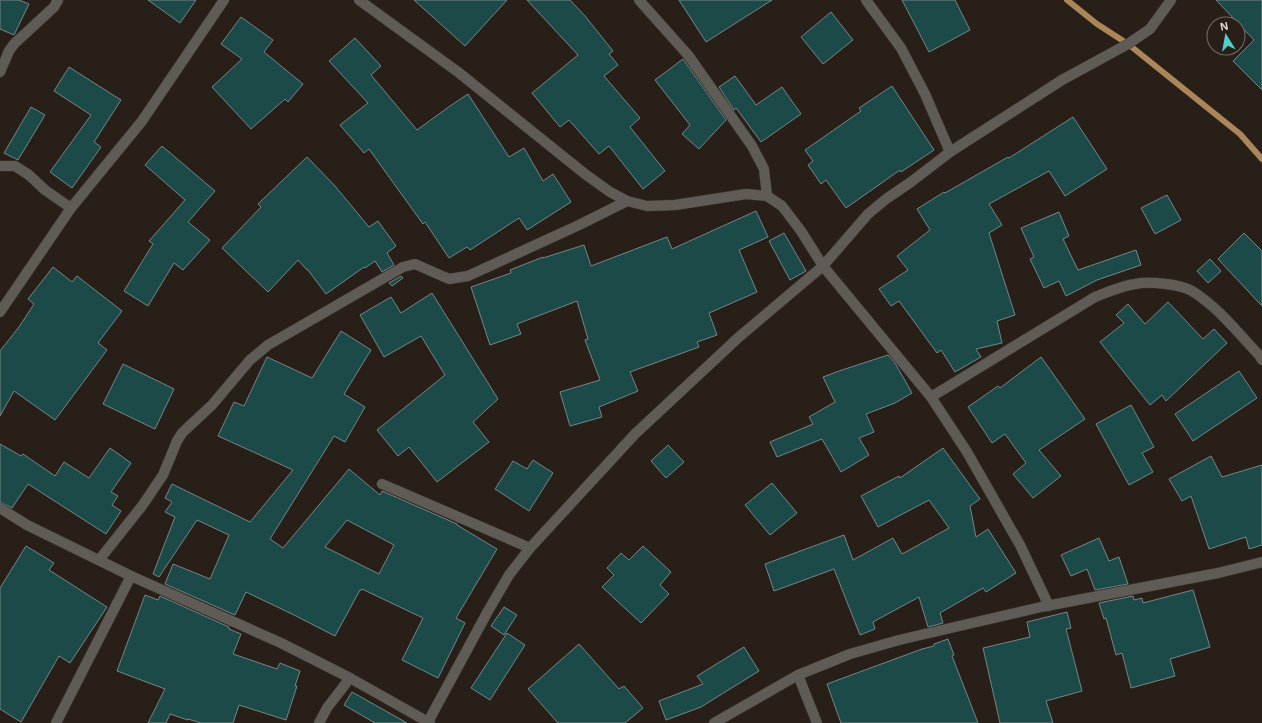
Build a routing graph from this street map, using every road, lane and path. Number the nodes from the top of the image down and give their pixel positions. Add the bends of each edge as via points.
1 (58, 0) edge
2 (224, 0) edge
3 (359, 0) edge
4 (639, 0) edge
5 (866, 0) edge
6 (1171, 0) edge
7 (0, 72) edge
8 (950, 152) junction
9 (1, 165) edge
10 (767, 196) junction
11 (627, 201) junction
12 (71, 208) junction
13 (823, 266) junction
14 (0, 312) edge
15 (1262, 360) edge
16 (931, 397) junction
17 (382, 484) dead end
18 (0, 508) edge
19 (530, 548) junction
20 (99, 560) junction
21 (1262, 562) edge
22 (131, 576) junction
23 (1049, 606) junction
24 (798, 675) junction
25 (350, 678) junction
26 (429, 722) edge
27 (56, 723) edge
28 (319, 723) edge
29 (714, 723) edge
30 (817, 723) edge

1 - 7 street via 54,7 14,44
2 - 12 street via 142,121
3 - 11 street via 458,72 585,174
4 - 10 street via 688,55 752,146 764,169
5 - 8 street via 901,48 925,94
6 - 8 street via 1150,29 1062,80
8 - 13 street via 868,214
9 - 12 street via 15,166
10 - 11 street via 746,194 647,206
10 - 13 street via 782,206
11 - 20 street via 468,276 450,279 415,264 403,267 268,346 250,360 212,405 182,433 163,475
12 - 14 street
13 - 16 street
13 - 19 street via 739,337 635,434
15 - 16 street via 1212,306 1191,290 1163,283 1137,283 1094,297
16 - 23 street via 967,452 1016,538
17 - 19 street
18 - 20 street via 27,525
19 - 26 street via 509,575 488,611
20 - 22 street
21 - 23 street via 1218,574
22 - 25 street
22 - 27 street
23 - 24 street via 892,642 850,654
24 - 29 street
24 - 30 street
25 - 26 street
25 - 28 street

